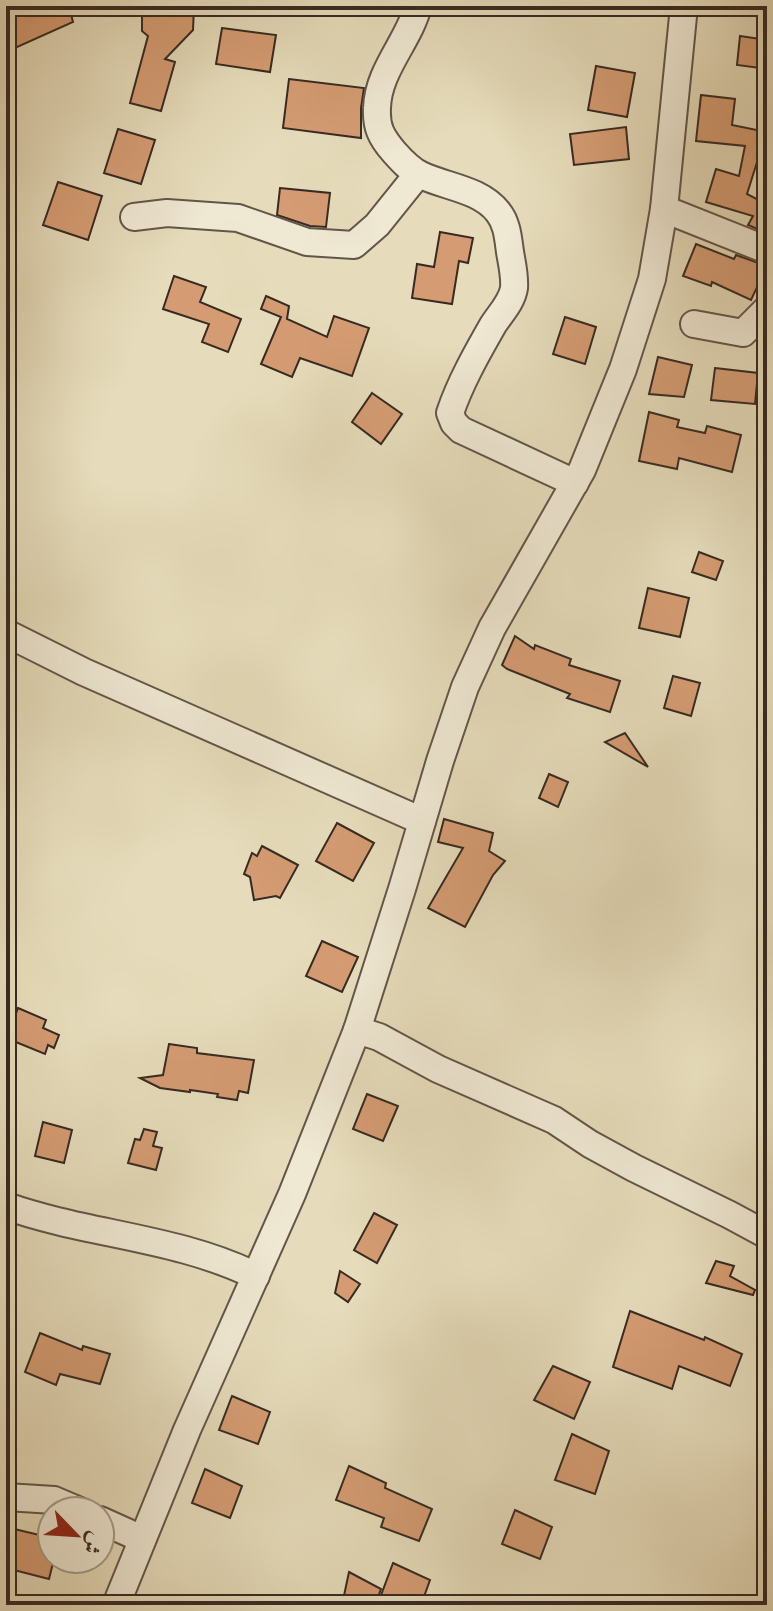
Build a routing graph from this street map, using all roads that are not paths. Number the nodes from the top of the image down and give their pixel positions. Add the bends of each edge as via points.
1 (418, 6) edge
2 (684, 6) edge
3 (418, 174) junction
4 (664, 209) junction
5 (134, 217) dead end
6 (767, 250) edge
7 (767, 309) edge
8 (694, 324) dead end
9 (575, 483) junction
10 (6, 633) edge
11 (422, 821) junction
12 (357, 1030) junction
13 (6, 1206) edge
14 (767, 1235) edge
15 (256, 1276) junction
16 (6, 1497) edge
17 (36, 1499) edge
18 (116, 1527) edge
19 (142, 1539) junction
20 (116, 1605) edge

1 - 3 street via 377,104 377,127 388,146
2 - 4 street
3 - 5 street via 354,245 307,242 238,218 167,213
3 - 9 street via 483,199 497,210 506,223 514,274 512,297 454,402 454,423
4 - 6 street
4 - 9 street via 652,279 623,369
7 - 8 street via 743,333
9 - 11 street via 470,675
10 - 11 street
11 - 12 street
12 - 14 street via 554,1120 634,1168
12 - 15 street
13 - 15 street via 203,1254
15 - 19 street
16 - 17 street
18 - 19 street
19 - 20 street

